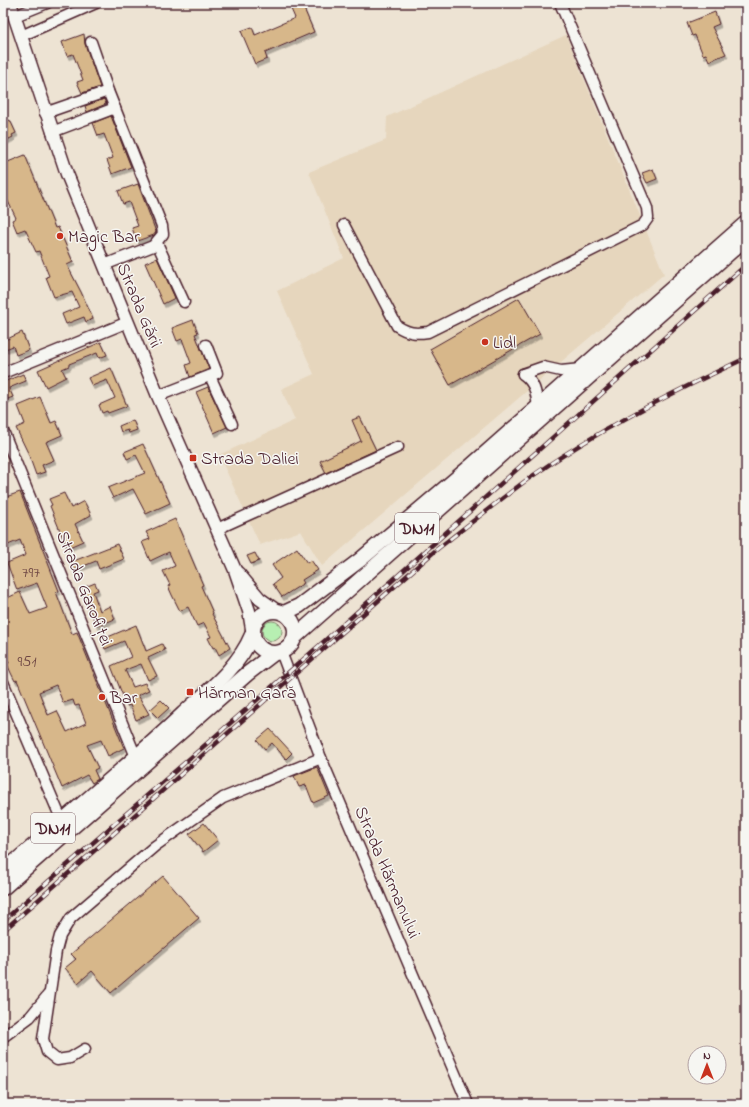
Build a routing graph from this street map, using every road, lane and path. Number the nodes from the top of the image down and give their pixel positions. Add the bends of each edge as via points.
1 (10, 3) edge
2 (47, 3) edge
3 (96, 3) edge
4 (560, 3) edge
5 (15, 16) junction
6 (21, 36) junction
7 (91, 42) dead end
8 (108, 91) junction
9 (115, 108) junction
10 (45, 113) junction
11 (52, 132) junction
12 (746, 223) edge
13 (344, 225) dead end
14 (746, 238) edge
15 (158, 243) junction
16 (104, 265) junction
17 (184, 302) dead end
18 (128, 322) junction
19 (206, 345) dead end
20 (581, 369) junction
21 (3, 373) edge
22 (210, 376) junction
23 (158, 396) junction
24 (538, 407) junction
25 (232, 424) dead end
26 (3, 431) edge
27 (398, 447) dead end
28 (217, 529) junction
29 (235, 570) junction
30 (280, 612) junction
31 (252, 632) junction
32 (295, 637) junction
33 (277, 653) junction
34 (3, 682) edge
35 (136, 757) junction
36 (321, 758) junction
37 (62, 821) junction
38 (3, 872) edge
39 (3, 888) edge
40 (48, 995) junction
41 (3, 1037) edge
42 (85, 1050) dead end
43 (468, 1104) edge

1 - 5 main road, Strada Gării
2 - 5 street
3 - 6 street
4 - 13 street via 646,208 648,218 643,225 428,332 417,334 407,333 397,326
5 - 6 main road, Strada Gării
6 - 10 main road, Strada Gării
7 - 8 street
8 - 9 street
8 - 10 street
9 - 11 street
9 - 15 street via 162,226 163,234
10 - 11 main road, Strada Gării
11 - 16 main road, Strada Gării
12 - 20 highway, DN11
14 - 32 highway, DN11
15 - 16 street
15 - 17 street
16 - 18 main road, Strada Gării
18 - 21 street
18 - 23 main road, Strada Gării
19 - 22 street via 217,373
20 - 24 highway, DN11
20 - 24 street via 561,371 543,367 522,374 532,381
22 - 23 street
22 - 25 street
23 - 28 main road, Strada Gării
24 - 30 highway, DN11 via 360,560 299,606
26 - 35 street, Strada Garofiței
27 - 28 street
28 - 29 main road, Strada Gării
29 - 30 main road via 260,599
29 - 31 main road via 249,611
30 - 31 highway, DN11 via 264,613 254,622
30 - 32 highway via 293,623
31 - 33 highway via 259,648
31 - 35 highway, DN11 via 247,648 239,660
32 - 33 highway, DN11 via 287,649
33 - 36 street, Strada Hărmanului
33 - 39 highway, DN11 via 247,674
34 - 37 street
35 - 37 highway, DN11
36 - 40 street via 223,798 155,846 71,918 60,936
36 - 43 street, Strada Hărmanului
37 - 38 highway, DN11
40 - 41 street via 30,1017
40 - 42 street via 43,1032 47,1052 57,1060 63,1060

